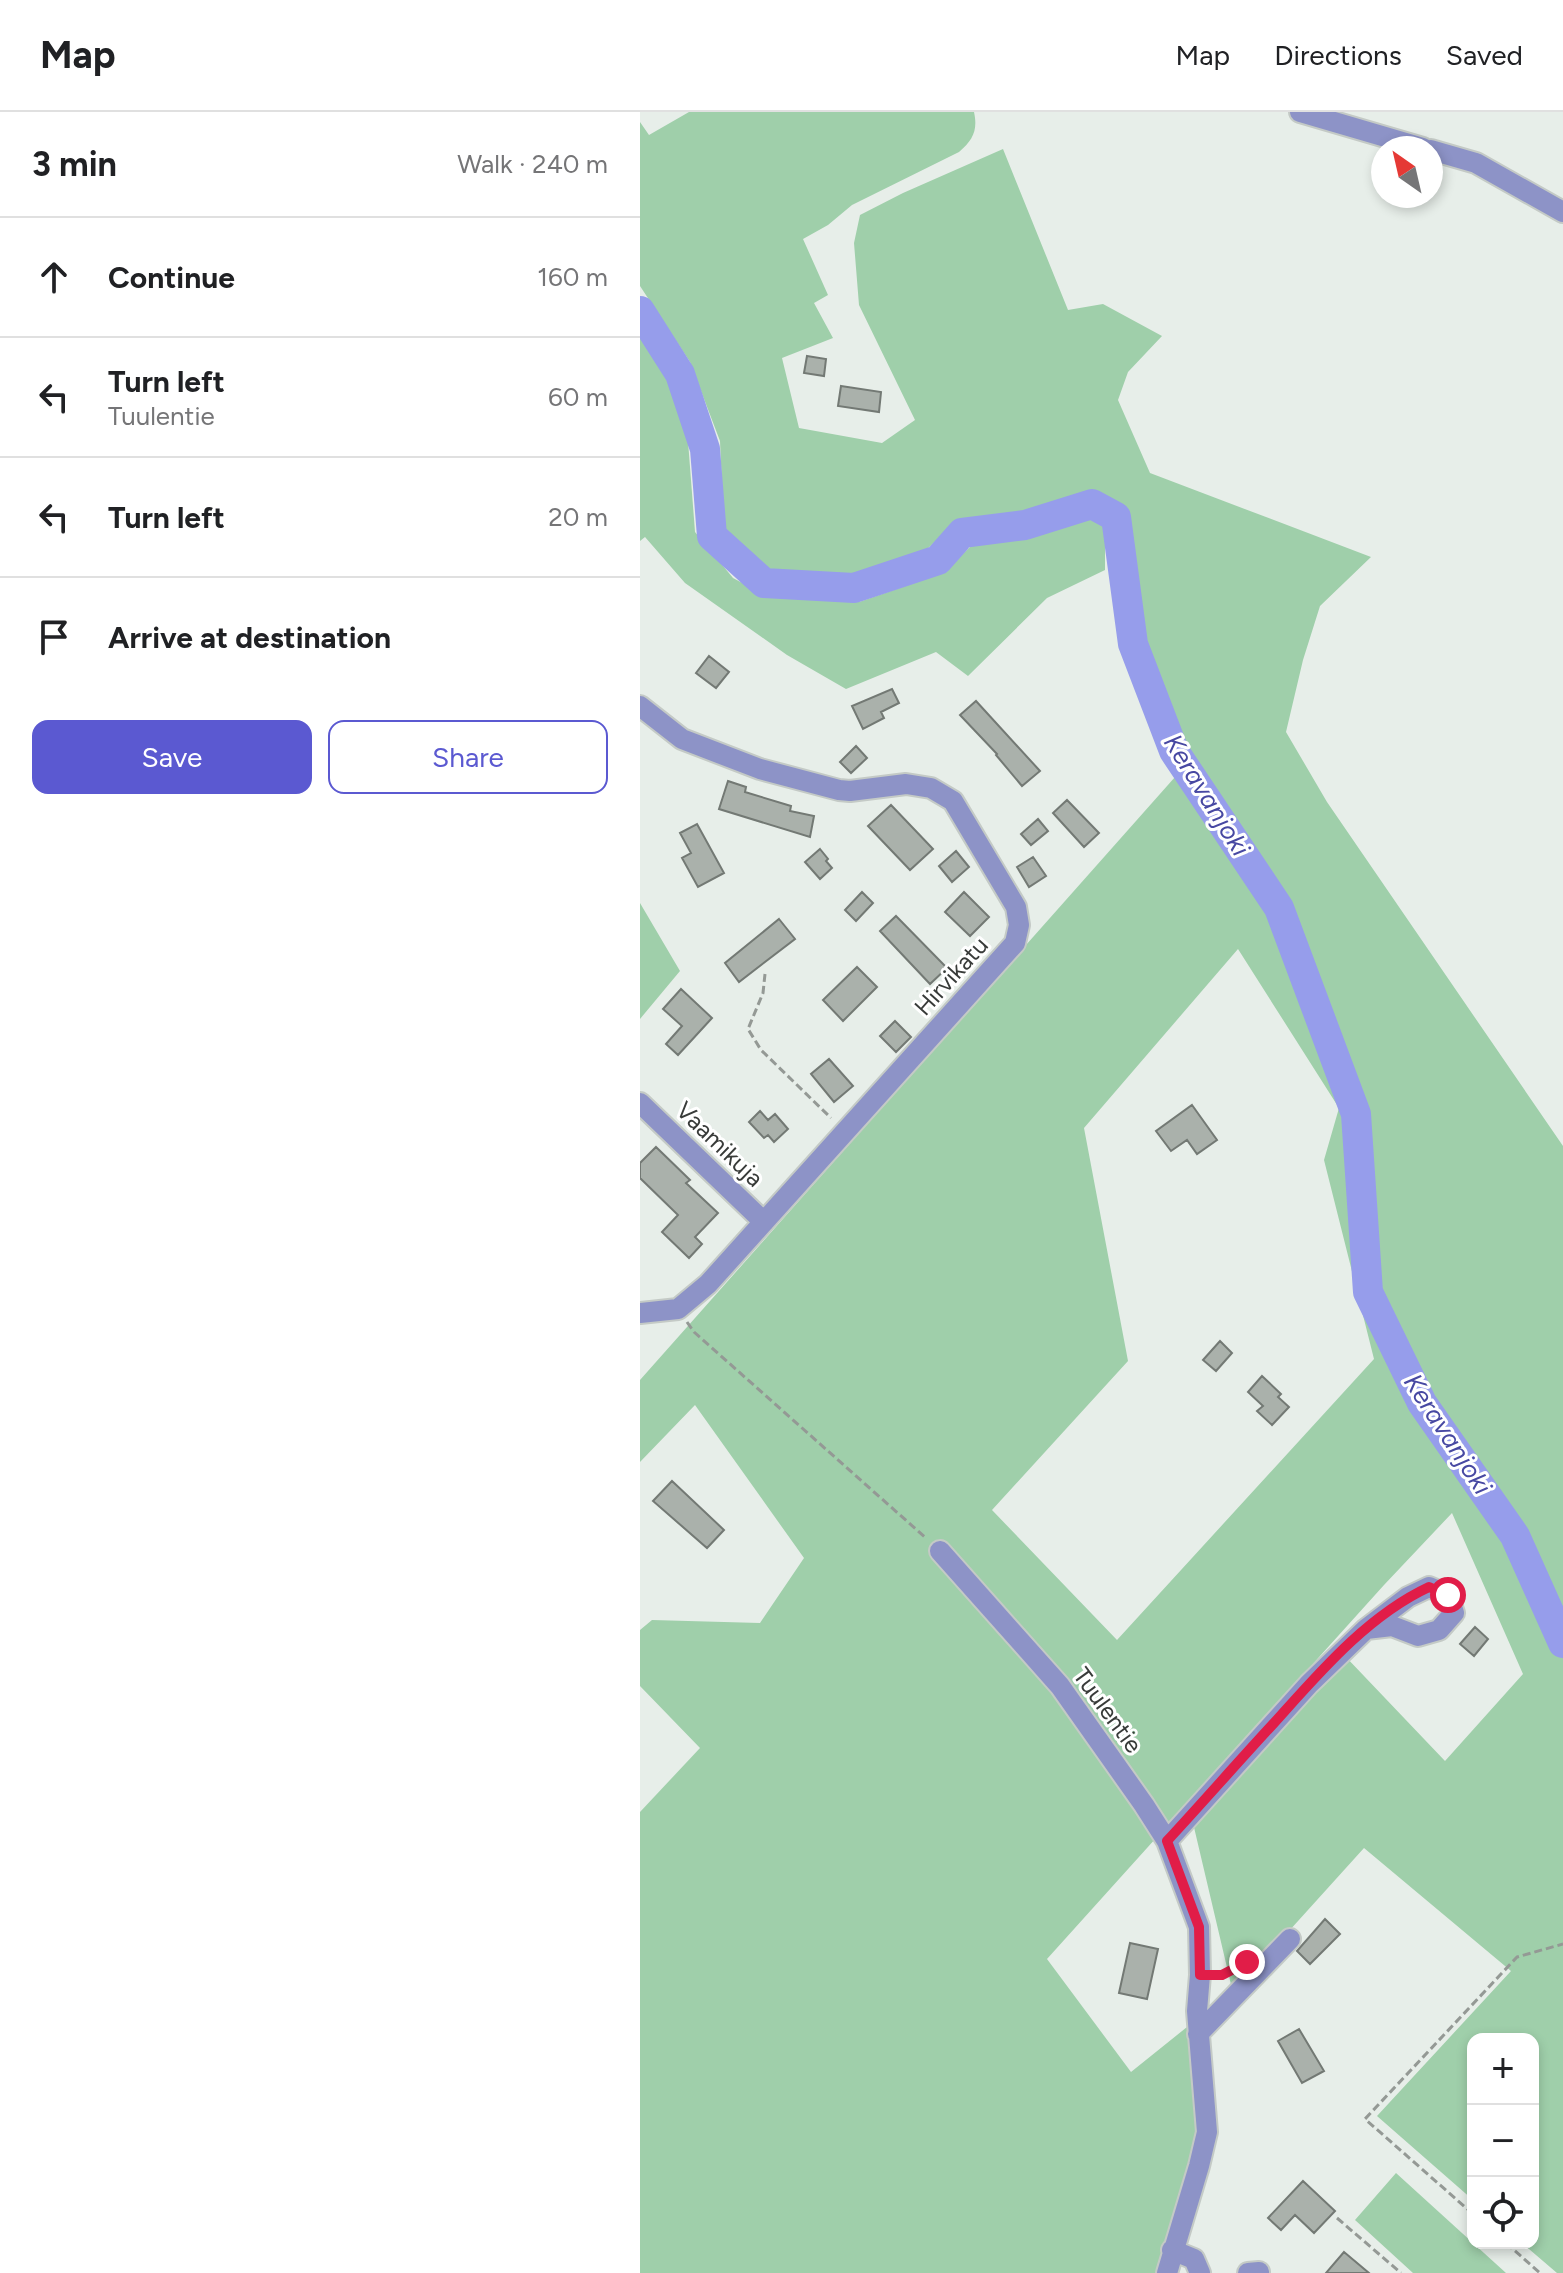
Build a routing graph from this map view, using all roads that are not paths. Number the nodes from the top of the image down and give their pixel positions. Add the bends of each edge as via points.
1 (1300, 112) edge
2 (1382, 136) edge
3 (1443, 153) edge
4 (1563, 212) edge
5 (640, 706) edge
6 (640, 1103) edge
7 (764, 1222) junction
8 (640, 1313) edge
9 (940, 1551) road end
10 (1366, 1629) dead end
11 (1167, 1841) junction
12 (1290, 1939) dead end
13 (1198, 2034) junction
14 (1172, 2250) junction
15 (1167, 2273) edge
16 (1200, 2273) edge

1 - 2 street
3 - 4 street via 1476,163
5 - 7 street, Hirvikatu via 682,739 760,769 850,791 906,784 931,788 953,801 1016,907 1015,943
6 - 7 street, Vaamikuja
7 - 8 street, Hirvikatu via 678,1309
9 - 11 street, Tuulentie via 1060,1686
10 - 11 street
11 - 13 street, Tuulentie via 1199,1927
12 - 13 street
13 - 14 street, Tuulentie via 1207,2132
14 - 15 street, Tuulentie
14 - 16 street via 1194,2259

